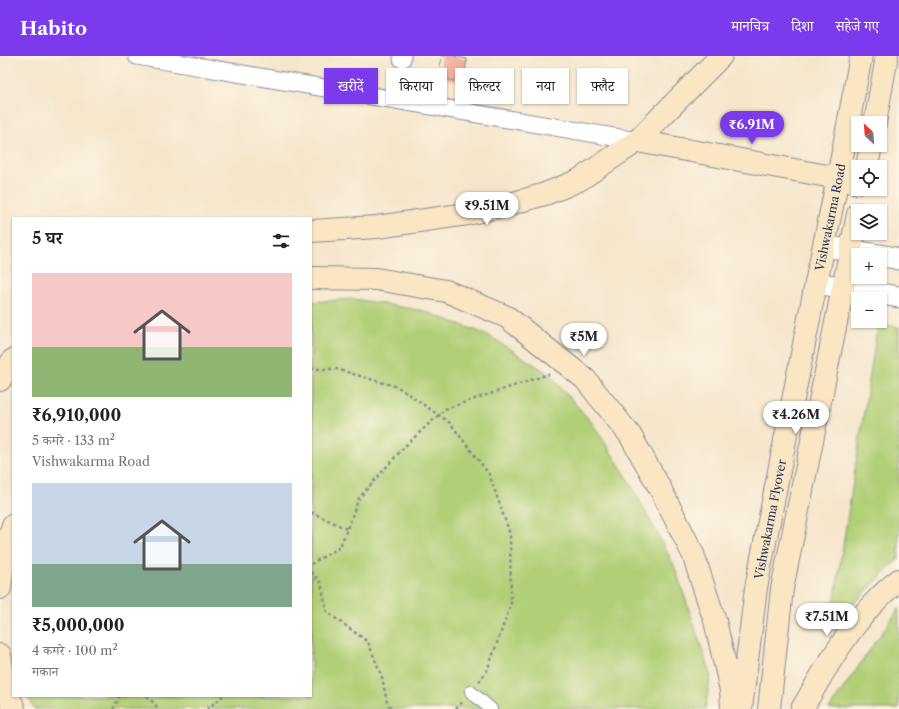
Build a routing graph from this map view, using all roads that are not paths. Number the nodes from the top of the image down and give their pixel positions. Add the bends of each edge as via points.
1 (137, 56) edge
2 (721, 56) edge
3 (861, 56) edge
4 (887, 56) edge
5 (876, 116) edge
6 (637, 141) junction
7 (848, 181) edge
8 (312, 231) edge
9 (824, 246) junction
10 (851, 250) joint
11 (887, 257) edge
12 (899, 259) edge
13 (312, 278) edge
14 (816, 283) junction
15 (844, 288) junction
16 (899, 297) edge
17 (12, 362) edge
18 (0, 380) edge
19 (12, 528) edge
20 (893, 584) edge
21 (0, 588) edge
22 (0, 655) edge
23 (470, 692) road end
24 (14, 709) edge
25 (491, 709) edge
26 (732, 709) edge
27 (741, 709) edge
28 (769, 709) edge
29 (802, 709) edge

1 - 6 street
2 - 6 main road
3 - 7 main road, Vishwakarma Road
4 - 5 main road
6 - 7 main road
6 - 8 main road via 579,180 517,202 424,221
7 - 9 main road, Vishwakarma Road
9 - 10 street
9 - 14 main road, Vishwakarma Road
10 - 15 main road
11 - 12 street
13 - 26 main road via 376,279 446,291 507,316 585,379 630,435 693,554 714,621 731,690
14 - 15 street
14 - 27 main road, Vishwakarma Flyover via 756,588
15 - 16 street
15 - 28 main road via 782,589
17 - 18 main road
19 - 21 main road via 5,549
20 - 29 main road via 853,628
22 - 24 main road via 6,687
23 - 25 street

